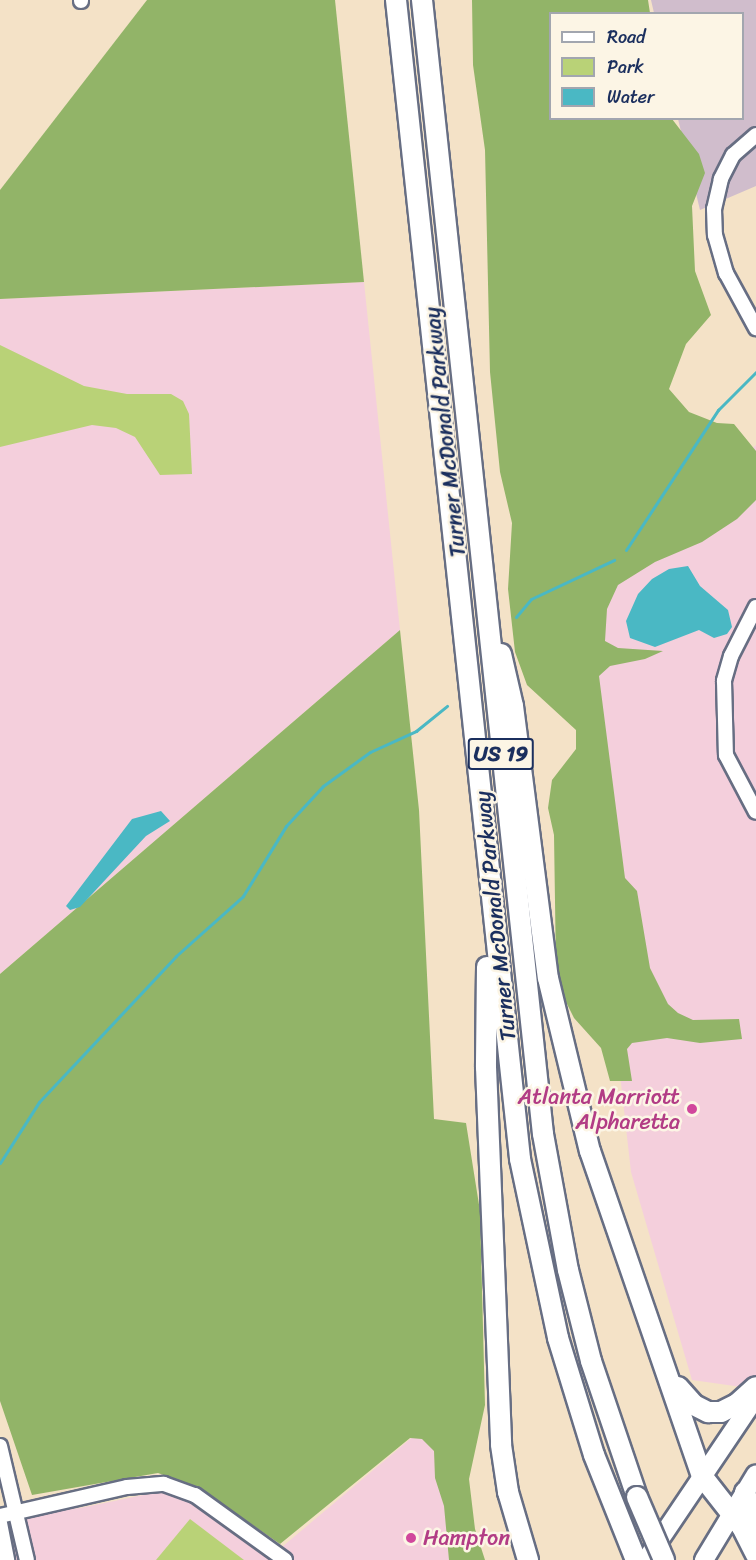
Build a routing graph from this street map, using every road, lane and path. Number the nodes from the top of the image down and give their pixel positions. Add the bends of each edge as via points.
1 (396, 0) edge
2 (422, 0) edge
3 (756, 135) edge
4 (756, 328) edge
5 (484, 576) junction
6 (756, 607) edge
7 (756, 813) edge
8 (487, 866) junction
9 (667, 1369) junction
10 (756, 1387) edge
11 (756, 1397) edge
12 (0, 1446) edge
13 (756, 1474) edge
14 (702, 1476) junction
15 (745, 1492) junction
16 (18, 1512) junction
17 (732, 1514) junction
18 (0, 1516) edge
19 (0, 1523) edge
20 (756, 1530) edge
21 (756, 1555) edge
22 (7, 1560) edge
23 (27, 1560) edge
24 (285, 1560) edge
25 (528, 1560) edge
26 (636, 1560) edge
27 (645, 1560) edge
28 (664, 1560) edge
29 (704, 1560) edge

1 - 8 highway, Turner McDonald Parkway / US 19
2 - 5 highway, Turner McDonald Parkway / US 19
3 - 4 street via 733,156 721,179 714,209 715,235 726,273
5 - 9 highway via 513,706 554,1010 600,1185
5 - 28 highway, Turner McDonald Parkway / US 19, bridge via 550,1181 591,1360 637,1497
6 - 7 street via 731,656 724,681 726,755
8 - 25 highway via 486,1067 498,1404 508,1492
8 - 26 highway, Turner McDonald Parkway / US 19 via 512,1096 531,1221 573,1389
9 - 10 highway via 682,1395 708,1412 721,1412 737,1404
9 - 14 highway
11 - 14 main road
12 - 16 street
13 - 15 main road
14 - 17 highway
14 - 27 main road
15 - 17 main road
15 - 20 highway
16 - 18 street
16 - 23 street
16 - 24 street via 127,1487 170,1485 195,1494
17 - 21 highway
17 - 29 main road
19 - 22 street

